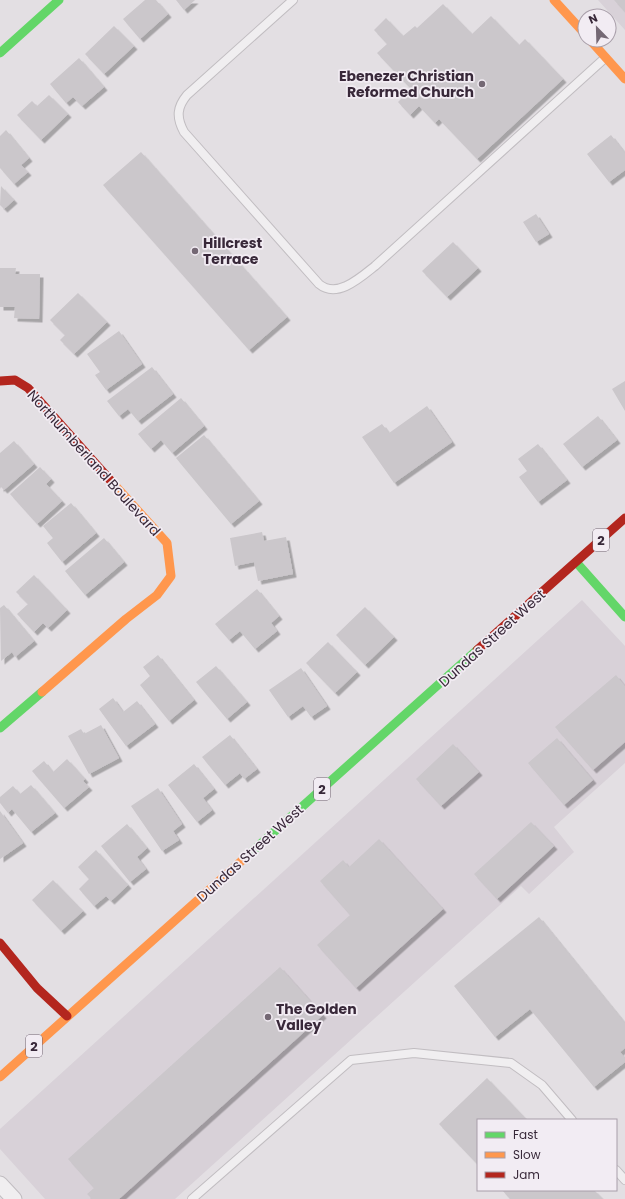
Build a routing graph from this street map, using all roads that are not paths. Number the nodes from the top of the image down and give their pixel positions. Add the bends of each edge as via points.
1 (59, 0) edge
2 (293, 0) edge
3 (554, 0) edge
4 (577, 25) edge
5 (598, 48) edge
6 (0, 54) edge
7 (606, 57) junction
8 (625, 79) edge
9 (0, 381) edge
10 (625, 518) edge
11 (576, 562) junction
12 (625, 617) edge
13 (0, 728) edge
14 (0, 943) edge
15 (67, 1016) junction
16 (0, 1076) edge
17 (571, 1119) edge
18 (617, 1171) edge
19 (625, 1180) edge
20 (0, 1184) edge
21 (14, 1199) edge
22 (192, 1199) edge

1 - 6 street
2 - 7 lane via 187,95 178,113 184,132 318,284 330,290 352,283 375,266
3 - 4 street
5 - 7 street
7 - 8 street
9 - 13 street, Northumberland Boulevard via 19,381 32,391 167,543 171,576 157,595
10 - 11 street, Dundas Street West / 2
11 - 12 street
11 - 15 street, Dundas Street West / 2
14 - 15 street via 37,988
15 - 16 street, Dundas Street West / 2
17 - 22 lane via 542,1085 511,1063 414,1053 351,1060
18 - 19 lane
20 - 21 street

